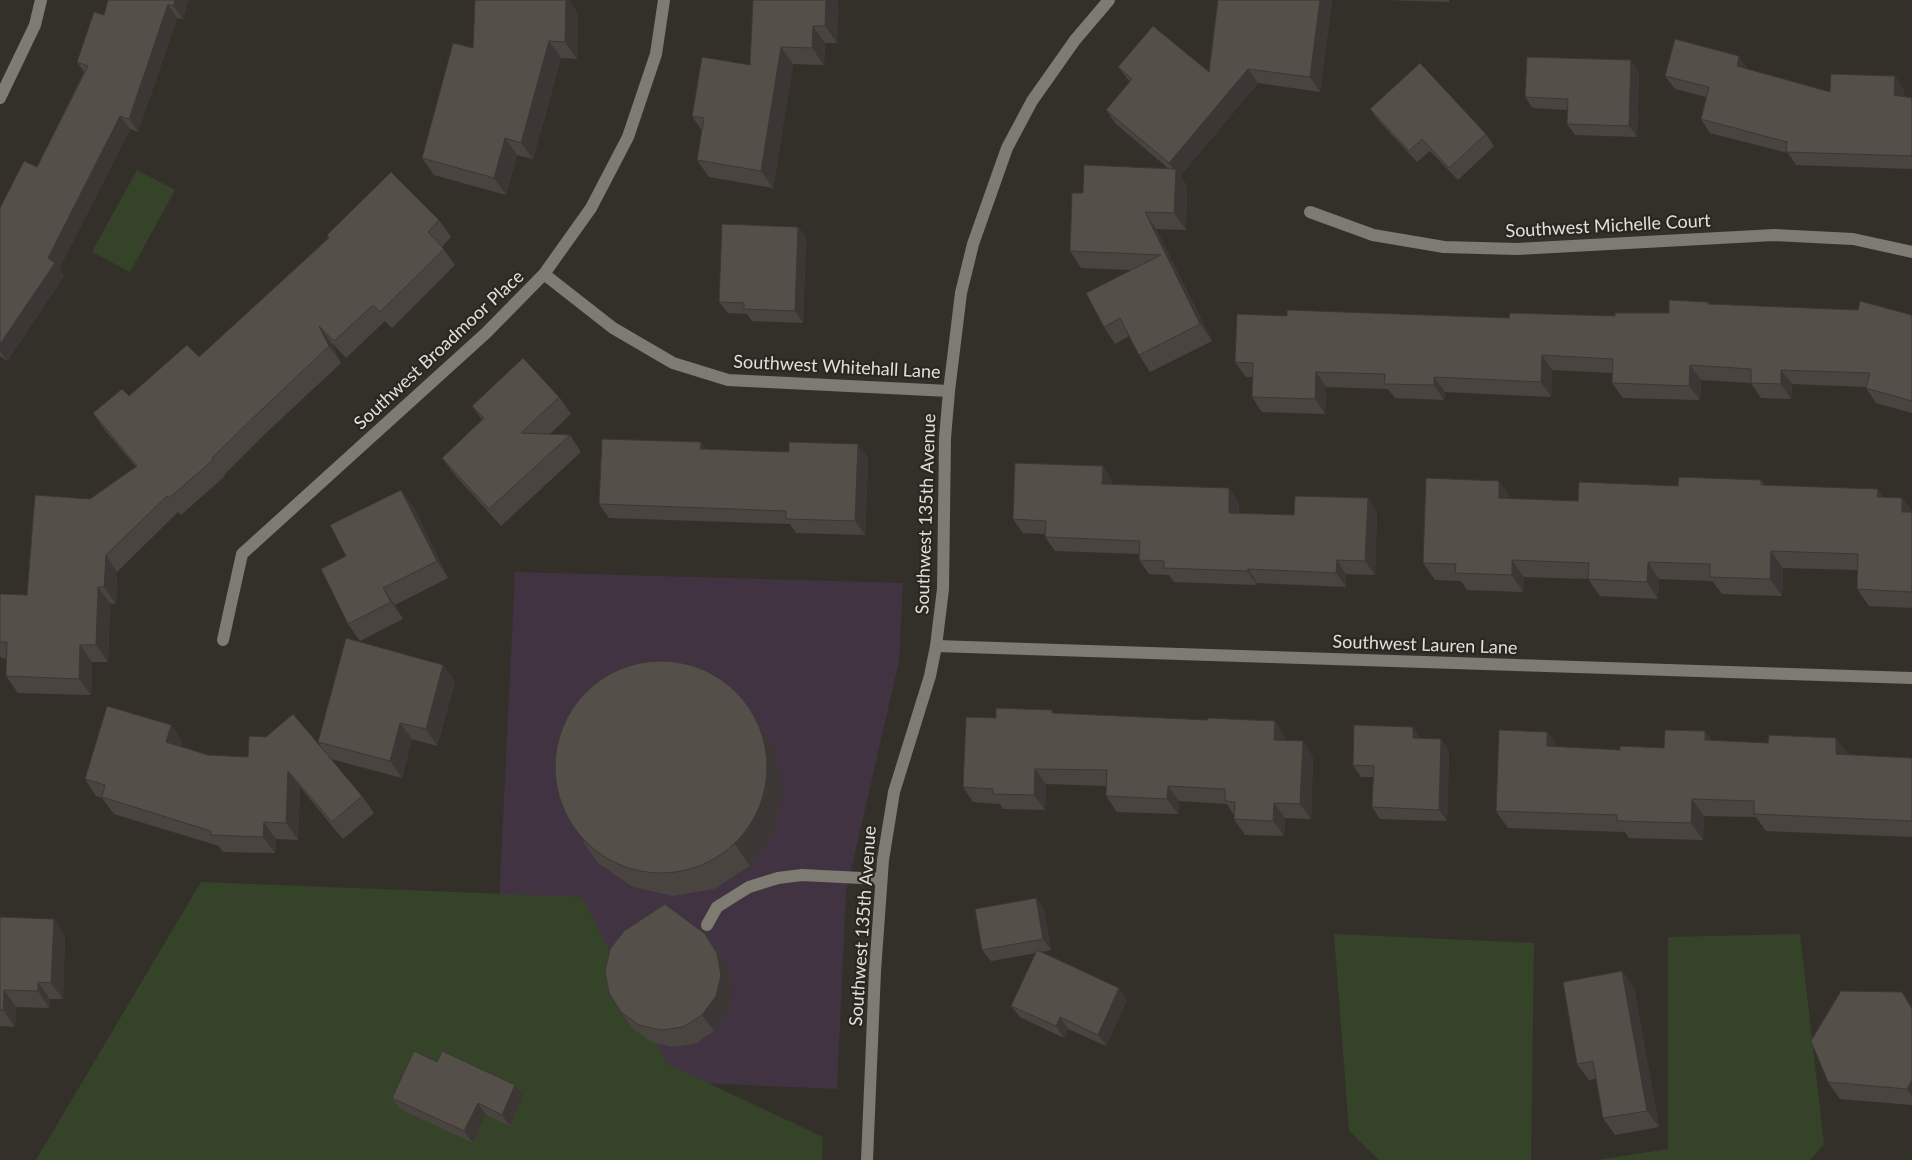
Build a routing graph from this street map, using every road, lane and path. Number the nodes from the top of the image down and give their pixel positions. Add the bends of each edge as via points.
1 (41, 0) edge
2 (664, 0) edge
3 (1109, 0) edge
4 (0, 98) edge
5 (1310, 212) dead end
6 (1912, 252) edge
7 (544, 274) junction
8 (949, 391) junction
9 (223, 640) dead end
10 (936, 646) junction
11 (1912, 678) edge
12 (881, 879) junction
13 (707, 925) dead end
14 (867, 1160) edge

1 - 4 street via 35,25
2 - 7 street, Southwest Broadmoor Place via 656,54 628,137 591,208
3 - 8 street, Southwest 135th Avenue via 1075,40 1032,101 1007,148 973,244 961,293
5 - 6 street, Southwest Michelle Court via 1373,235 1444,247 1517,249 1774,235 1853,239
7 - 8 street, Southwest Whitehall Lane via 613,328 673,363 728,380
7 - 9 street, Southwest Broadmoor Place via 486,333 242,554
8 - 10 street, Southwest 135th Avenue via 945,438 944,589
10 - 11 street, Southwest Lauren Lane
10 - 12 street, Southwest 135th Avenue via 930,676 894,792
12 - 13 street via 802,875 778,878 749,887 717,907
12 - 14 street, Southwest 135th Avenue

